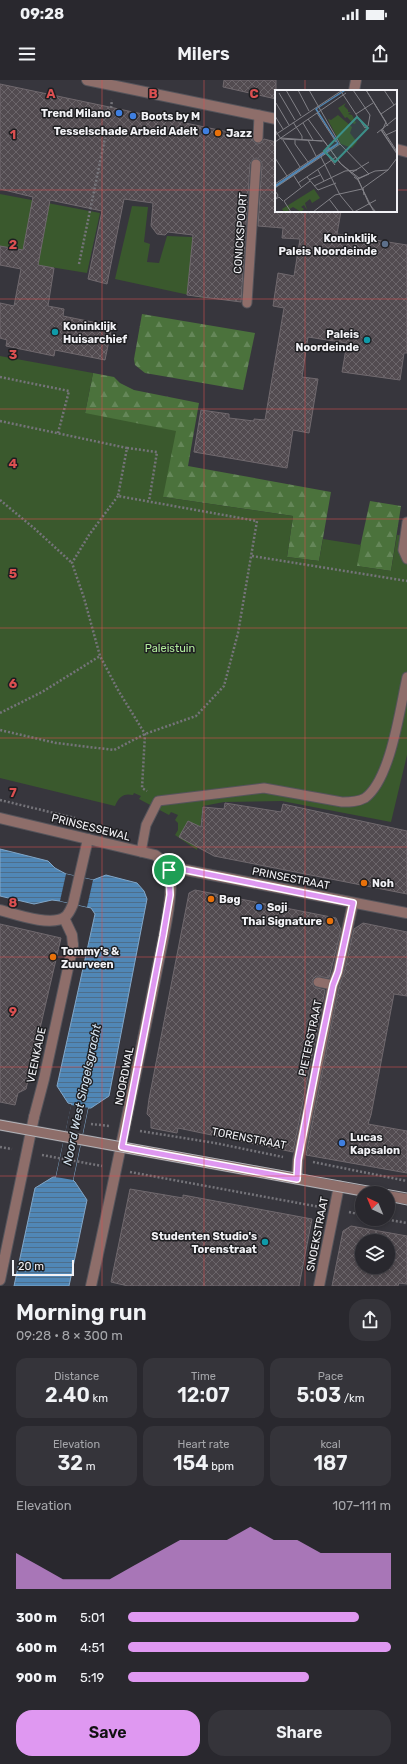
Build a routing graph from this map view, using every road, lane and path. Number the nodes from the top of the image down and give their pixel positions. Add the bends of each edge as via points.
1 (87, 80) edge
2 (356, 80) edge
3 (354, 90) edge
4 (259, 115) junction
5 (275, 119) edge
6 (105, 138) dead end
7 (258, 138) dead end
8 (397, 149) edge
9 (407, 152) edge
10 (256, 164) dead end
11 (79, 264) dead end
12 (247, 303) dead end
13 (0, 377) edge
14 (0, 421) edge
15 (58, 434) junction
16 (127, 448) junction
17 (118, 496) junction
18 (0, 500) edge
19 (149, 501) junction
20 (407, 522) edge
21 (252, 556) junction
22 (407, 559) edge
23 (72, 564) junction
24 (407, 581) edge
25 (100, 656) junction
26 (407, 677) edge
27 (0, 713) edge
28 (0, 730) edge
29 (145, 734) junction
30 (158, 800) junction
31 (0, 818) edge
32 (88, 839) junction
33 (141, 852) junction
34 (169, 870) junction
35 (353, 903) junction
36 (0, 910) edge
37 (407, 913) edge
38 (64, 918) junction
39 (318, 982) dead end
40 (333, 985) junction
41 (85, 1123) dead end
42 (0, 1125) edge
43 (126, 1128) junction
44 (31, 1131) junction
45 (122, 1147) junction
46 (60, 1158) dead end
47 (298, 1160) junction
48 (117, 1169) junction
49 (297, 1179) junction
50 (407, 1181) edge
51 (339, 1186) junction
52 (355, 1189) edge
53 (395, 1197) edge
54 (407, 1199) edge
55 (334, 1209) junction
56 (355, 1214) edge
57 (395, 1221) edge
58 (407, 1223) edge
59 (0, 1280) edge
60 (91, 1286) edge
61 (319, 1286) edge

1 - 4 street
2 - 3 street
4 - 5 street
4 - 7 lane
6 - 11 path
8 - 9 street
10 - 12 lane, CONICKSPOORT
13 - 15 path via 69,391
14 - 15 path
15 - 16 path
16 - 17 path
16 - 19 path via 157,452
17 - 19 path
17 - 23 path via 89,535
18 - 23 path
19 - 21 path via 257,522
20 - 22 lane via 403,550
21 - 24 path
21 - 29 path via 238,633 224,686 196,716
23 - 25 path
25 - 27 path via 42,692
25 - 29 path
26 - 30 lane via 383,774 365,798 354,802 342,802 264,788
28 - 29 path via 56,743 114,750
29 - 30 path via 142,788
30 - 33 lane via 146,825
31 - 32 street, PRINSESSEWAL
32 - 33 street, PRINSESSEWAL
32 - 38 street via 73,904
33 - 34 street, PRINSESSEWAL via 155,855
34 - 35 street, PRINSESTRAAT via 181,869
34 - 43 street, NOORDWAL via 169,902
35 - 37 street, PRINSESTRAAT
35 - 40 street, PIETERSTRAAT
36 - 38 street via 42,921
38 - 44 street, VEENKADE via 72,935 73,945
39 - 40 lane
40 - 47 street, PIETERSTRAAT
41 - 43 path, TORENSTRAAT
42 - 44 street
43 - 45 street, NOORDWAL
43 - 47 path, TORENSTRAAT
44 - 45 street
44 - 59 street, VEENKADE
45 - 48 street, NOORDWAL
45 - 49 street
46 - 48 path
47 - 49 street, PIETERSTRAAT
47 - 50 path, TORENSTRAAT
48 - 55 path
48 - 60 street, NOORDWAL
49 - 51 street
51 - 52 street
51 - 55 street, SNOEKSTRAAT
53 - 54 street
55 - 56 path
55 - 61 street, SNOEKSTRAAT
57 - 58 path

